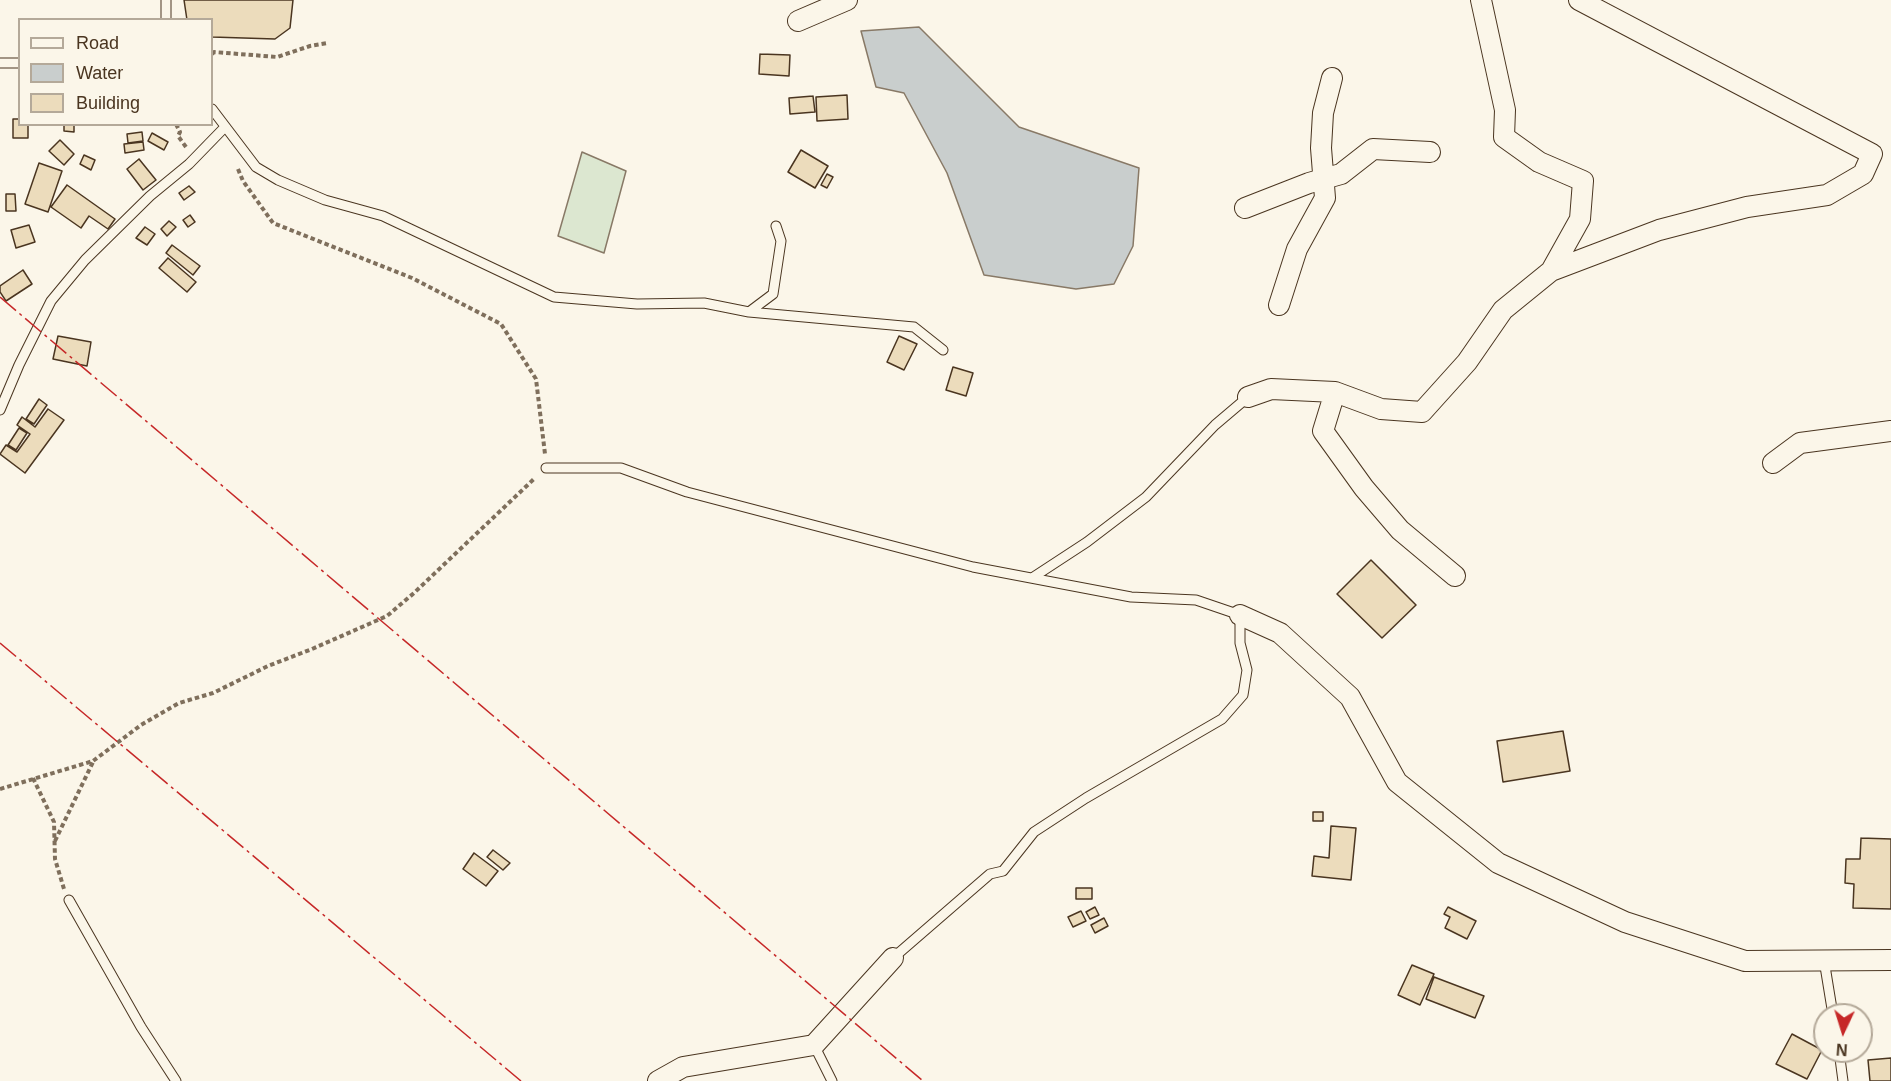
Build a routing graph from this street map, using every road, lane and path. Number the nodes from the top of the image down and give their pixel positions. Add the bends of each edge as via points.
1 (166, 0) edge
2 (847, 0) edge
3 (1481, 0) edge
4 (1579, 0) edge
5 (166, 18) edge
6 (798, 21) dead end
7 (328, 43) dead end
8 (213, 53) edge
9 (0, 63) edge
10 (18, 63) edge
11 (1332, 78) dead end
12 (213, 110) edge
13 (177, 126) edge
14 (225, 127) junction
15 (235, 140) junction
16 (1430, 152) dead end
17 (193, 159) junction
18 (1323, 179) junction
19 (1245, 208) dead end
20 (776, 226) dead end
21 (1551, 271) junction
22 (1279, 305) dead end
23 (748, 312) junction
24 (944, 350) dead end
25 (1335, 392) junction
26 (1248, 397) joint
27 (0, 410) edge
28 (1891, 431) edge
29 (1773, 463) dead end
30 (546, 468) junction
31 (1455, 576) dead end
32 (1032, 578) junction
33 (1240, 615) junction
34 (93, 761) junction
35 (33, 778) junction
36 (0, 789) edge
37 (55, 841) junction
38 (69, 900) joint
39 (892, 958) joint
40 (1824, 960) junction
41 (1891, 960) edge
42 (1831, 1003) edge
43 (814, 1045) junction
44 (1841, 1063) edge
45 (176, 1081) edge
46 (658, 1081) edge
47 (832, 1081) edge
48 (1844, 1081) edge

1 - 5 lane
2 - 6 street
3 - 21 street via 1505,110 1504,137 1539,162 1583,182 1580,219
4 - 21 street via 1872,154 1863,174 1827,195 1747,207 1659,230
7 - 8 path via 277,57
9 - 10 lane
11 - 18 street via 1323,113
12 - 14 lane
13 - 17 path via 178,136
14 - 15 lane
14 - 17 lane
15 - 23 lane via 256,167 278,180 325,200 382,216 554,297 637,304 704,303
15 - 30 path via 236,164 243,181 273,223 412,278 501,324 536,379
16 - 18 street via 1372,149 1341,174
17 - 27 lane via 85,260 51,301
18 - 19 street
18 - 22 street via 1325,198 1297,249
20 - 23 lane via 781,242 773,294
21 - 25 street via 1503,310 1467,362 1422,412 1381,409
23 - 24 lane via 914,327
25 - 26 street via 1271,389
25 - 31 street via 1323,431 1400,530
26 - 32 lane via 1215,425 1146,497
28 - 29 street via 1800,443
30 - 32 lane via 621,468 698,495 973,567
30 - 34 path via 387,616 213,693 179,703 141,725
32 - 33 lane via 1131,597 1196,600
33 - 39 lane via 1239,643 1247,670 1243,695 1222,719 1034,832 1003,871 990,874
33 - 40 street via 1280,633 1350,697 1396,782 1498,863 1625,922 1744,961
34 - 35 path
34 - 37 path
35 - 36 path
35 - 37 path via 54,822
37 - 38 path via 55,859
38 - 45 lane via 141,1028
39 - 43 street
40 - 41 street
40 - 42 lane
43 - 46 street via 683,1067
43 - 47 lane
44 - 48 lane

